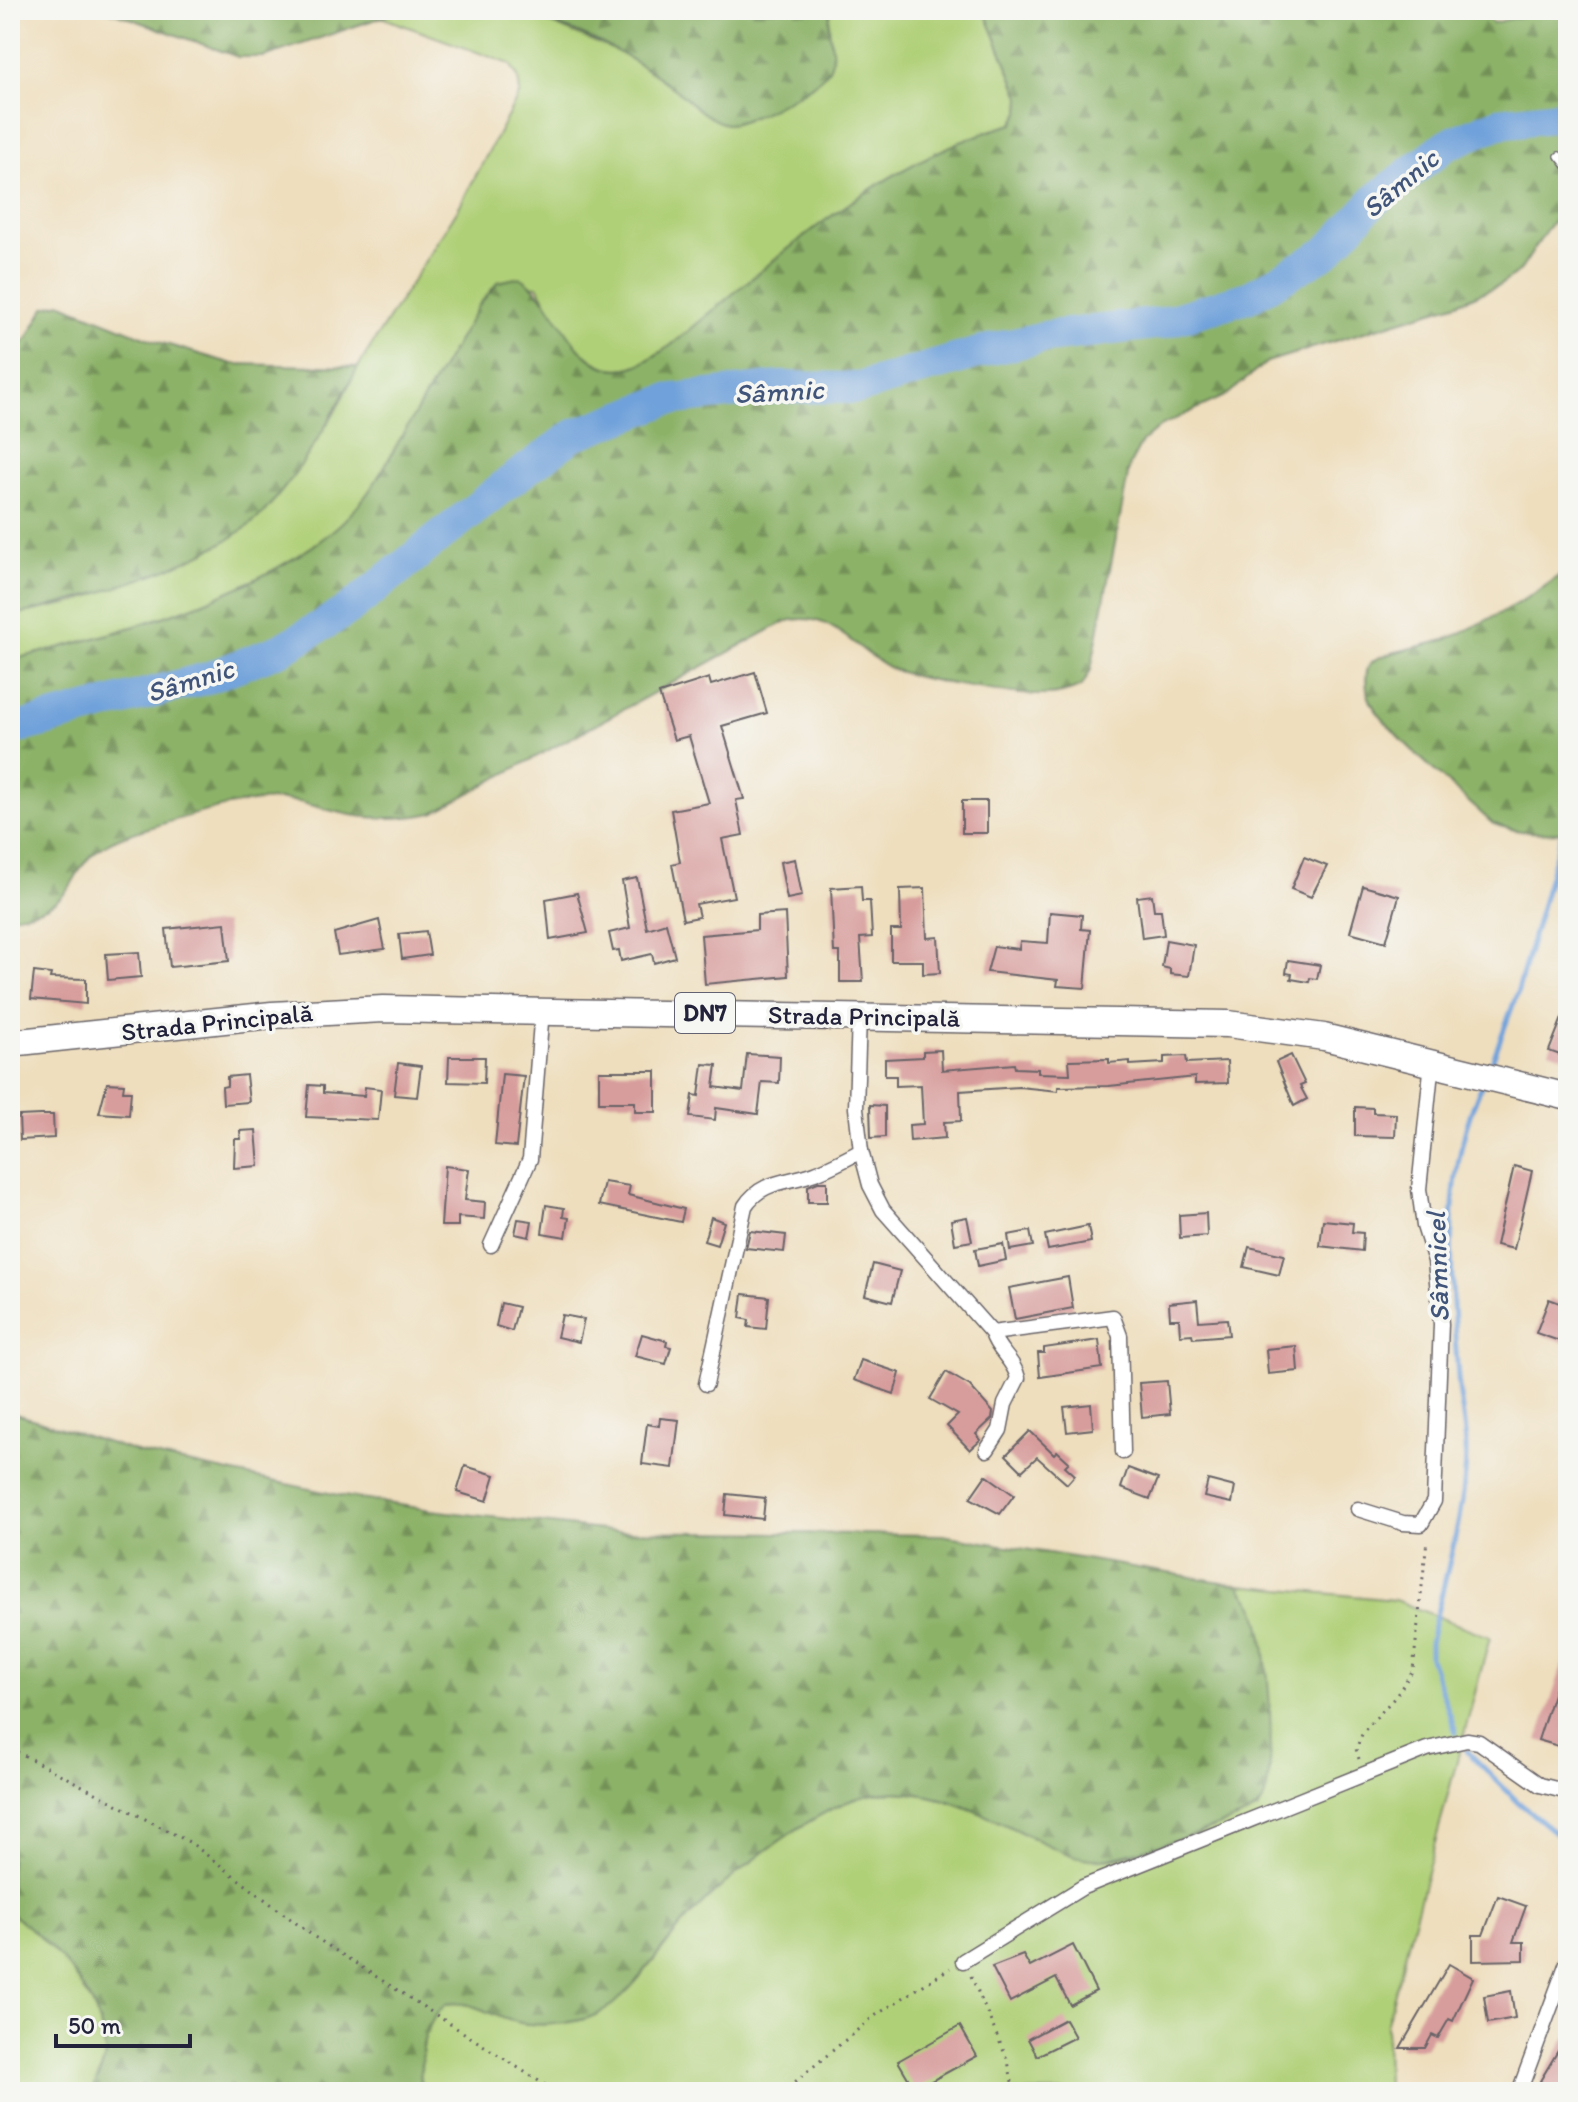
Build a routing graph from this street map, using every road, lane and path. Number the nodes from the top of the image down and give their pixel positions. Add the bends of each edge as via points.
1 (1559, 156) dead end
2 (1568, 167) edge
3 (542, 1010) junction
4 (859, 1016) junction
5 (10, 1043) edge
6 (1432, 1061) junction
7 (1568, 1097) edge
8 (861, 1151) junction
9 (491, 1245) dead end
10 (992, 1333) junction
11 (706, 1384) dead end
12 (987, 1450) dead end
13 (1123, 1452) dead end
14 (1434, 1501) junction
15 (1358, 1509) dead end
16 (10, 1748) edge
17 (1364, 1774) junction
18 (1568, 1792) edge
19 (1568, 1960) edge
20 (963, 1961) junction
21 (556, 2092) edge
22 (783, 2092) edge
23 (1014, 2092) edge
24 (1519, 2092) edge

1 - 2 lane
3 - 4 highway, Strada Principală / DN7
3 - 5 highway, Strada Principală / DN7 via 346,1010
3 - 9 street via 530,1159
4 - 6 highway, Strada Principală / DN7 via 1228,1024 1324,1037
4 - 8 street via 856,1108
6 - 7 highway, Strada Principală / DN7
6 - 14 street via 1419,1189 1435,1261 1441,1324
8 - 10 street via 883,1210
8 - 11 street via 753,1193 745,1206
10 - 12 street via 1018,1378 1000,1430
10 - 13 street via 1113,1317 1120,1336
14 - 15 street via 1421,1524
14 - 17 path via 1413,1670 1363,1732 1356,1749
16 - 21 path via 191,1843 313,1936
17 - 18 street via 1467,1740 1491,1749 1540,1785
17 - 20 street via 1083,1887
19 - 24 street
20 - 22 path via 873,2017
20 - 23 path via 993,2021

